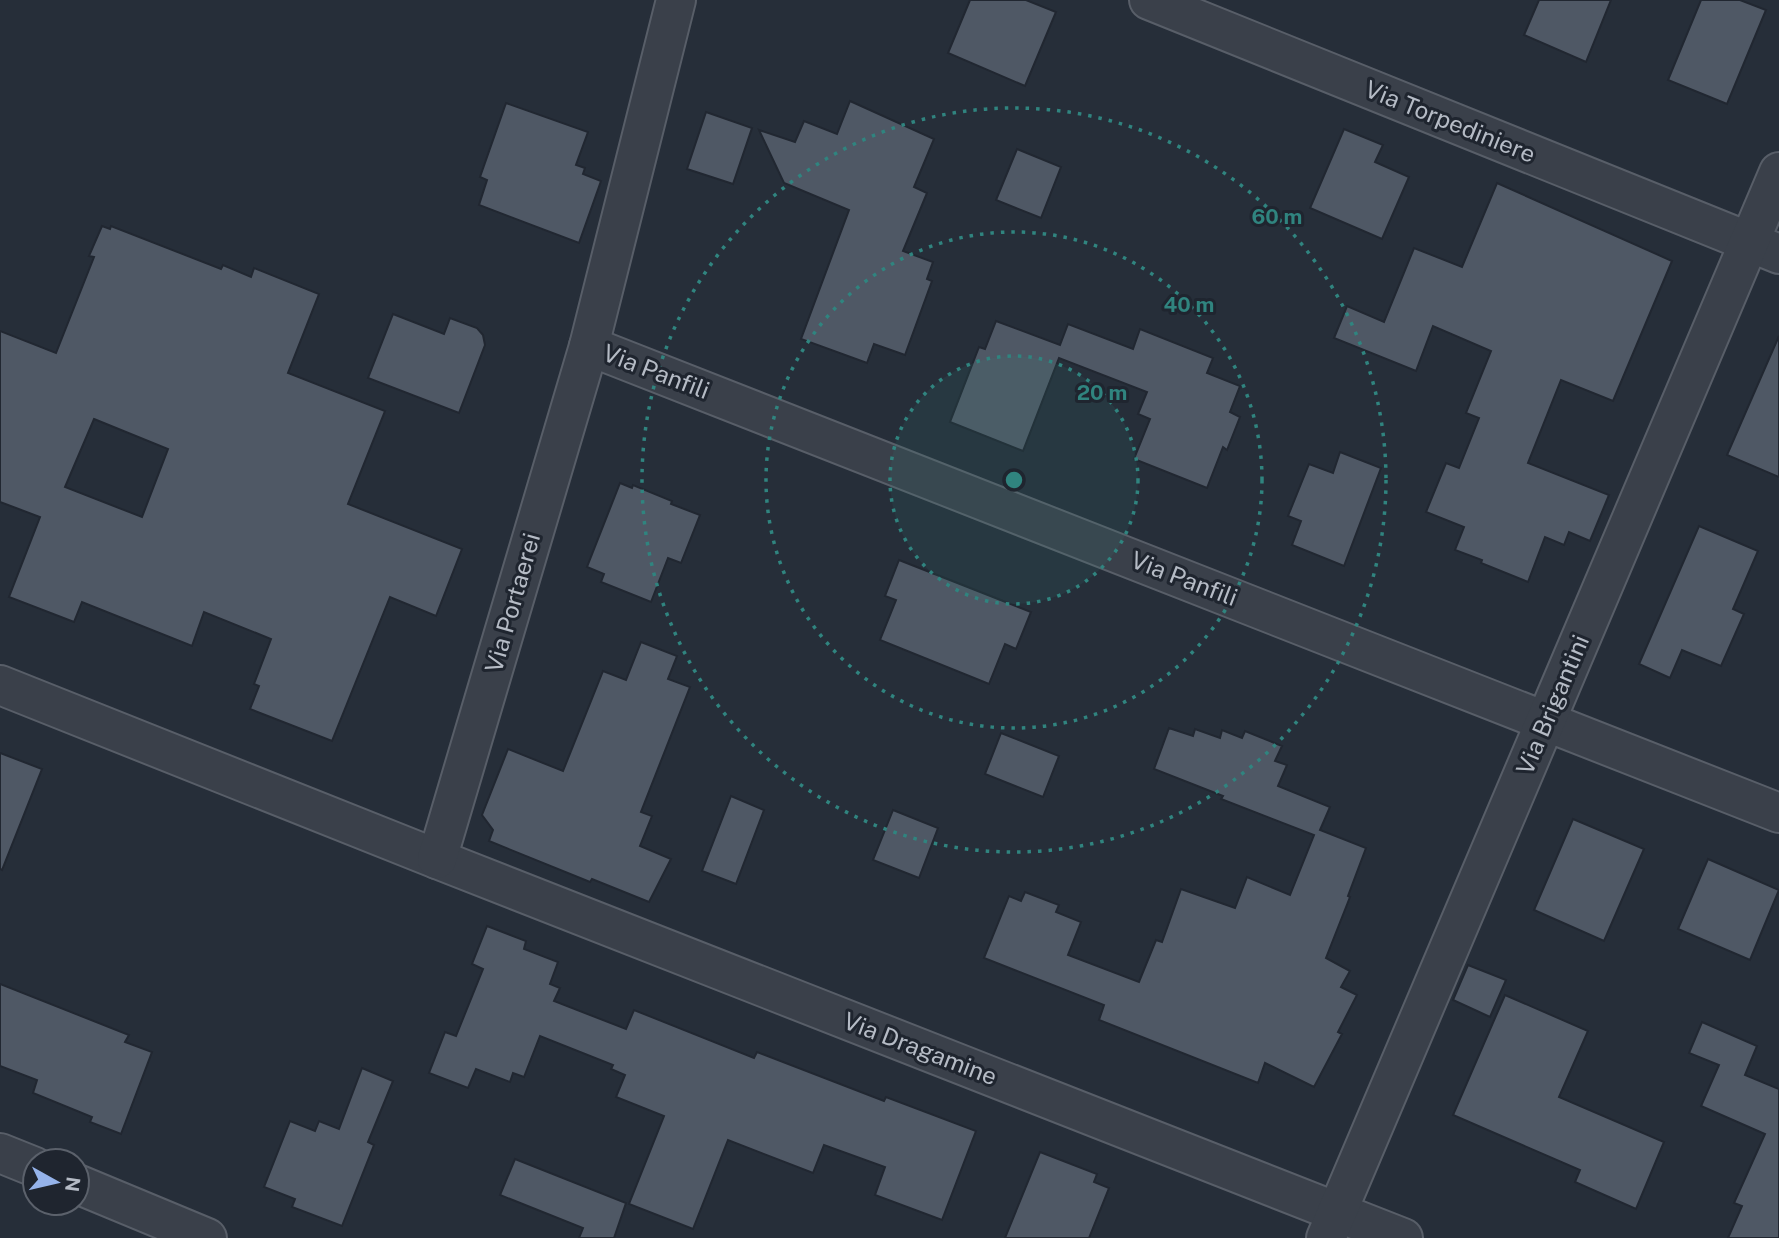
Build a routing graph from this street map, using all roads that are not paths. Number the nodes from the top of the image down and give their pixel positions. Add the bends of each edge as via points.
1 (676, 0) edge
2 (1149, 0) edge
3 (1779, 172) edge
4 (1765, 249) edge
5 (589, 346) junction
6 (0, 685) edge
7 (1546, 722) junction
8 (1779, 813) edge
9 (437, 859) junction
10 (0, 1153) edge
11 (21, 1161) edge
12 (91, 1190) edge
13 (1332, 1225) edge
14 (206, 1238) edge
15 (1403, 1238) edge

1 - 5 street, Via Portaerei
2 - 4 street, Via Torpediniere
3 - 4 street, Via Brigantini
4 - 7 street, Via Brigantini
5 - 7 street, Via Panfili
5 - 9 street, Via Portaerei
6 - 9 street, Via Dragamine
7 - 8 street, Via Panfili
7 - 13 street, Via Brigantini
9 - 13 street, Via Dragamine
10 - 11 street
12 - 14 street
13 - 15 street, Via Dragamine

